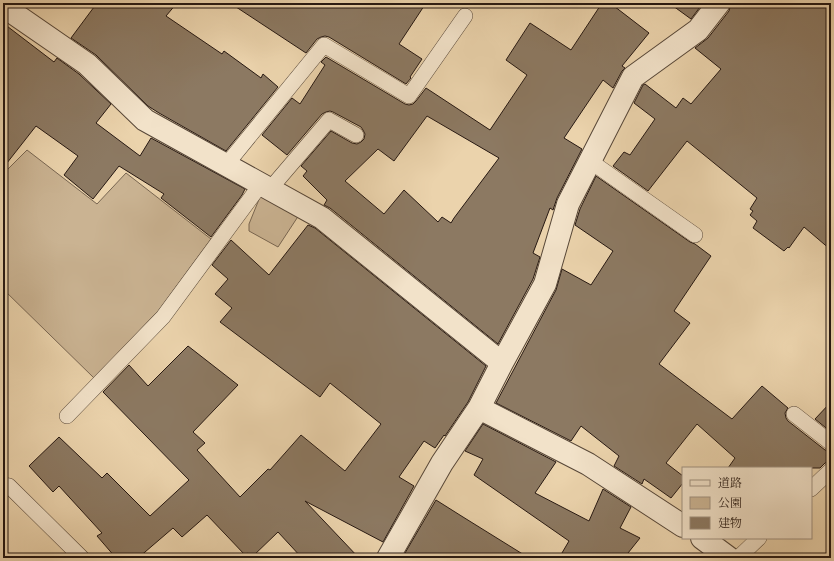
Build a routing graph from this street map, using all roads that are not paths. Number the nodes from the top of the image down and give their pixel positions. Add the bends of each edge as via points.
1 (719, 3) edge
2 (3, 6) edge
3 (465, 16) dead end
4 (356, 135) dead end
5 (590, 161) junction
6 (226, 165) junction
7 (266, 187) junction
8 (695, 235) dead end
9 (502, 362) junction
10 (479, 408) junction
11 (794, 414) dead end
12 (67, 416) dead end
13 (831, 443) edge
14 (831, 470) edge
15 (3, 485) edge
16 (812, 488) edge
17 (682, 525) edge
18 (704, 539) edge
19 (758, 539) edge
20 (82, 558) edge
21 (388, 558) edge
22 (737, 558) edge

1 - 5 street via 698,30 633,77
2 - 6 street via 86,64 145,120
3 - 6 lane via 409,96 324,45
4 - 7 lane via 329,120
5 - 8 lane
5 - 9 street via 568,204 544,284
6 - 7 street
7 - 9 street via 322,218
7 - 12 lane via 164,317
9 - 10 street
10 - 17 street via 588,464
10 - 21 street via 442,463
11 - 13 lane
14 - 16 lane
15 - 20 lane via 9,486
18 - 22 street
19 - 22 lane

